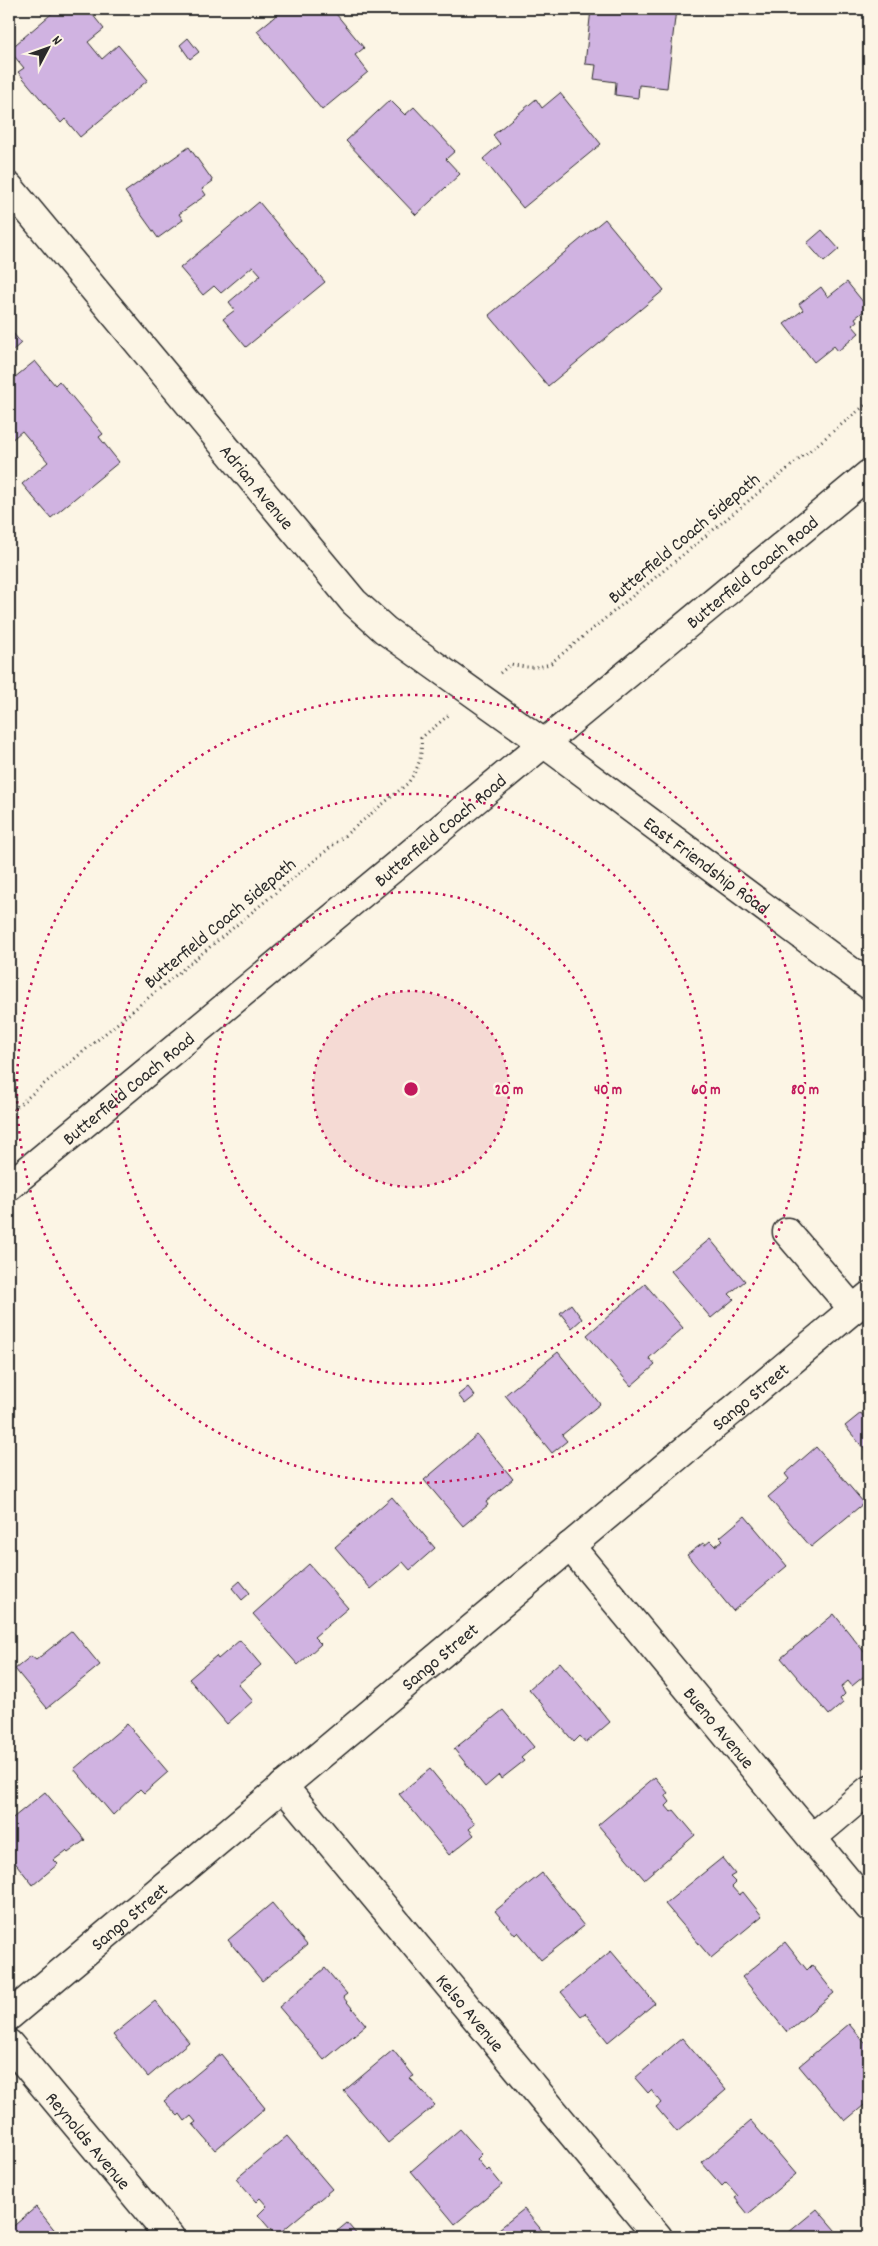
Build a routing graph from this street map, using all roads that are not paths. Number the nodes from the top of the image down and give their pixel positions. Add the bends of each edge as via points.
1 (9, 186) edge
2 (869, 474) edge
3 (545, 744) junction
4 (869, 985) edge
5 (9, 1186) edge
6 (786, 1232) dead end
7 (861, 1302) edge
8 (570, 1546) junction
9 (283, 1786) junction
10 (869, 1790) edge
11 (812, 1838) junction
12 (869, 1907) edge
13 (9, 2016) edge
14 (9, 2044) edge
15 (170, 2237) edge
16 (658, 2237) edge

1 - 3 street, Adrian Avenue via 354,602 385,630
2 - 3 street, Butterfield Coach Road
3 - 4 street, East Friendship Road
3 - 5 street, Butterfield Coach Road
6 - 7 street
7 - 8 street, Sango Street
8 - 9 street, Sango Street
8 - 11 street, Bueno Avenue
9 - 13 street, Sango Street
9 - 16 street, Kelso Avenue
10 - 11 street
11 - 12 street, Bueno Avenue
14 - 15 street, Reynolds Avenue

